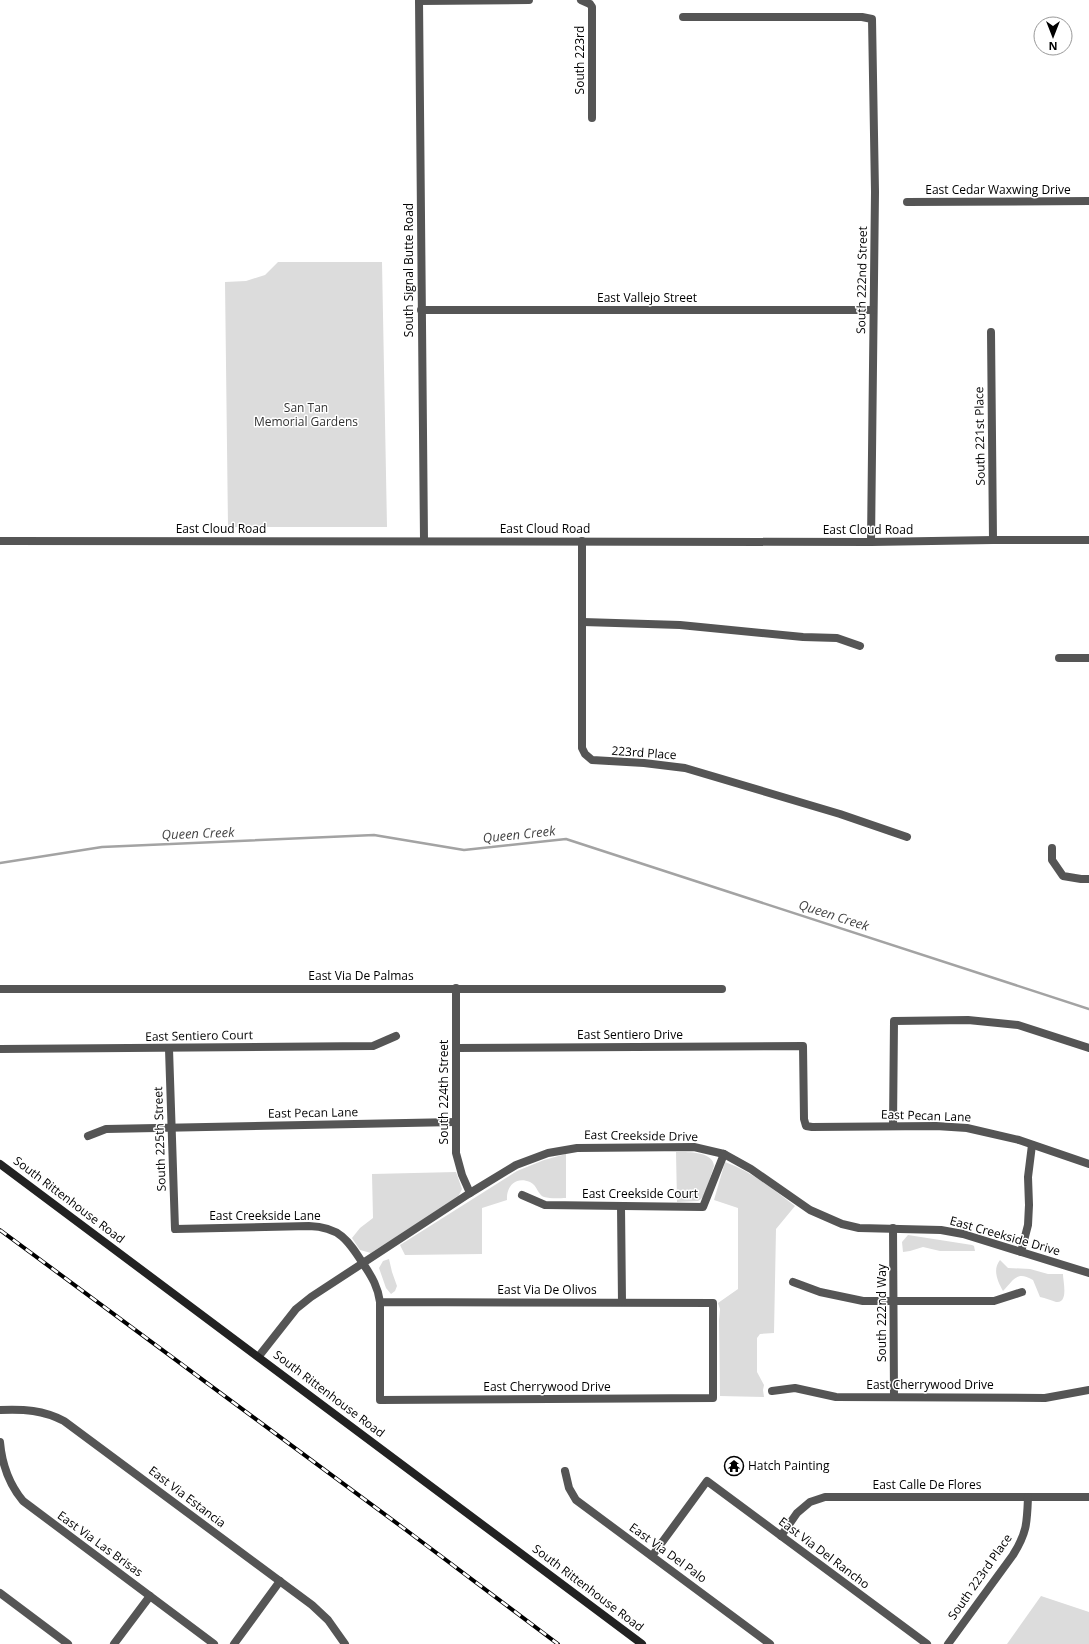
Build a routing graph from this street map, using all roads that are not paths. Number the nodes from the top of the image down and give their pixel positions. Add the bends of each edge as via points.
1 (528, 0) edge
2 (581, 0) edge
3 (419, 1) edge
4 (683, 17) dead end
5 (592, 118) dead end
6 (1089, 201) edge
7 (907, 202) dead end
8 (421, 310) junction
9 (873, 310) junction
10 (991, 332) dead end
11 (424, 540) junction
12 (993, 540) junction
13 (1089, 540) edge
14 (0, 541) edge
15 (582, 541) junction
16 (871, 542) junction
17 (583, 622) junction
18 (860, 646) dead end
19 (1058, 658) dead end
20 (1089, 658) edge
21 (907, 837) dead end
22 (1052, 848) dead end
23 (1089, 879) edge
24 (456, 988) junction
25 (0, 989) edge
26 (722, 989) dead end
27 (396, 1036) dead end
28 (456, 1048) junction
29 (1089, 1048) edge
30 (0, 1049) edge
31 (169, 1049) junction
32 (456, 1122) junction
33 (806, 1126) joint
34 (893, 1126) junction
35 (171, 1129) junction
36 (88, 1136) dead end
37 (1032, 1145) junction
38 (724, 1154) junction
39 (0, 1164) edge
40 (1089, 1164) edge
41 (470, 1193) junction
42 (522, 1195) dead end
43 (621, 1206) junction
44 (893, 1228) junction
45 (175, 1230) joint
46 (1021, 1252) junction
47 (363, 1264) junction
48 (1089, 1273) edge
49 (793, 1282) dead end
50 (1022, 1292) dead end
51 (894, 1301) junction
52 (380, 1302) junction
53 (622, 1302) junction
54 (259, 1356) junction
55 (1089, 1390) edge
56 (772, 1391) dead end
57 (894, 1397) junction
58 (713, 1398) joint
59 (380, 1400) joint
60 (0, 1410) edge
61 (0, 1442) edge
62 (565, 1471) dead end
63 (1089, 1497) edge
64 (1028, 1498) junction
65 (781, 1536) junction
66 (652, 1556) junction
67 (280, 1581) junction
68 (0, 1593) edge
69 (150, 1596) junction
70 (343, 1641) edge
71 (68, 1644) edge
72 (114, 1644) edge
73 (214, 1644) edge
74 (234, 1644) edge
75 (642, 1644) edge
76 (770, 1644) edge
77 (927, 1644) edge
78 (948, 1644) edge

1 - 3 street
2 - 5 street, South 223rd via 590,4 593,15
3 - 8 street, South Signal Butte Road
4 - 9 street, South 222nd Street via 872,19 875,192
6 - 7 street, East Cedar Waxwing Drive
8 - 9 street, East Vallejo Street
8 - 11 street, South Signal Butte Road
9 - 16 street, South 222nd Street
10 - 12 street, South 221st Place
11 - 14 street, East Cloud Road
11 - 15 street, East Cloud Road
12 - 13 street, East Cloud Road
12 - 16 street, East Cloud Road
15 - 16 street, East Cloud Road
15 - 17 street, 223rd Place
17 - 18 street via 680,625 837,638
17 - 21 street, 223rd Place via 582,748 592,760 685,768
19 - 20 street
22 - 23 street via 1052,860 1063,876
24 - 25 street, East Via De Palmas
24 - 26 street, East Via De Palmas
24 - 28 street, South 224th Street
27 - 31 street, East Sentiero Court via 373,1046
28 - 32 street, South 224th Street
28 - 33 street, East Sentiero Drive via 803,1046
29 - 34 street via 1006,1023 968,1020 894,1021
30 - 31 street, East Sentiero Court
31 - 35 street, South 225th Street
32 - 35 street, East Pecan Lane
32 - 41 street, South 224th Street via 457,1159
33 - 34 street, East Pecan Lane
34 - 37 street, East Pecan Lane via 967,1128
35 - 36 street, East Pecan Lane via 106,1129
35 - 45 street, South 225th Street
37 - 40 street, East Pecan Lane
37 - 46 street via 1028,1177 1028,1225
38 - 41 street, East Creekside Drive via 694,1147 566,1149 516,1165
38 - 43 street, East Creekside Court via 704,1207
38 - 44 street, East Creekside Drive via 826,1218 859,1228
39 - 54 main road, South Rittenhouse Road
41 - 47 street, East Creekside Drive
42 - 43 street, East Creekside Court via 545,1205
43 - 53 street
44 - 46 street, East Creekside Drive via 941,1230 963,1234
44 - 51 street, South 222nd Way
45 - 47 street, East Creekside Lane via 319,1226 344,1237
46 - 48 street, East Creekside Drive
47 - 52 street, East Creekside Lane via 376,1284
47 - 54 street, East Creekside Drive via 301,1304
49 - 51 street via 820,1292 863,1301
50 - 51 street via 994,1301
51 - 57 street, South 222nd Way
52 - 53 street, East Via De Olivos
52 - 59 street, East Creekside Lane
53 - 58 street, East Via De Olivos via 713,1303
54 - 75 main road, South Rittenhouse Road
55 - 57 street, East Cherrywood Drive via 1045,1398
56 - 57 street, East Cherrywood Drive via 795,1388 836,1397
58 - 59 street, East Cherrywood Drive
60 - 67 street, East Via Estancia via 45,1412 64,1421
61 - 69 street, East Via Las Brisas via 6,1474 23,1501
62 - 66 street, East Via Del Palo via 569,1488 576,1500
63 - 64 street, East Calle De Flores
64 - 65 street, East Calle De Flores via 825,1497 810,1502 797,1513
64 - 78 street, South 223rd Place via 1027,1523 1021,1542
65 - 66 street, East Via Del Rancho via 707,1481
65 - 77 street, East Via Del Rancho
66 - 76 street, East Via Del Palo
67 - 70 street, East Via Estancia via 320,1612
67 - 74 street
68 - 71 street
69 - 72 street
69 - 73 street, East Via Las Brisas

